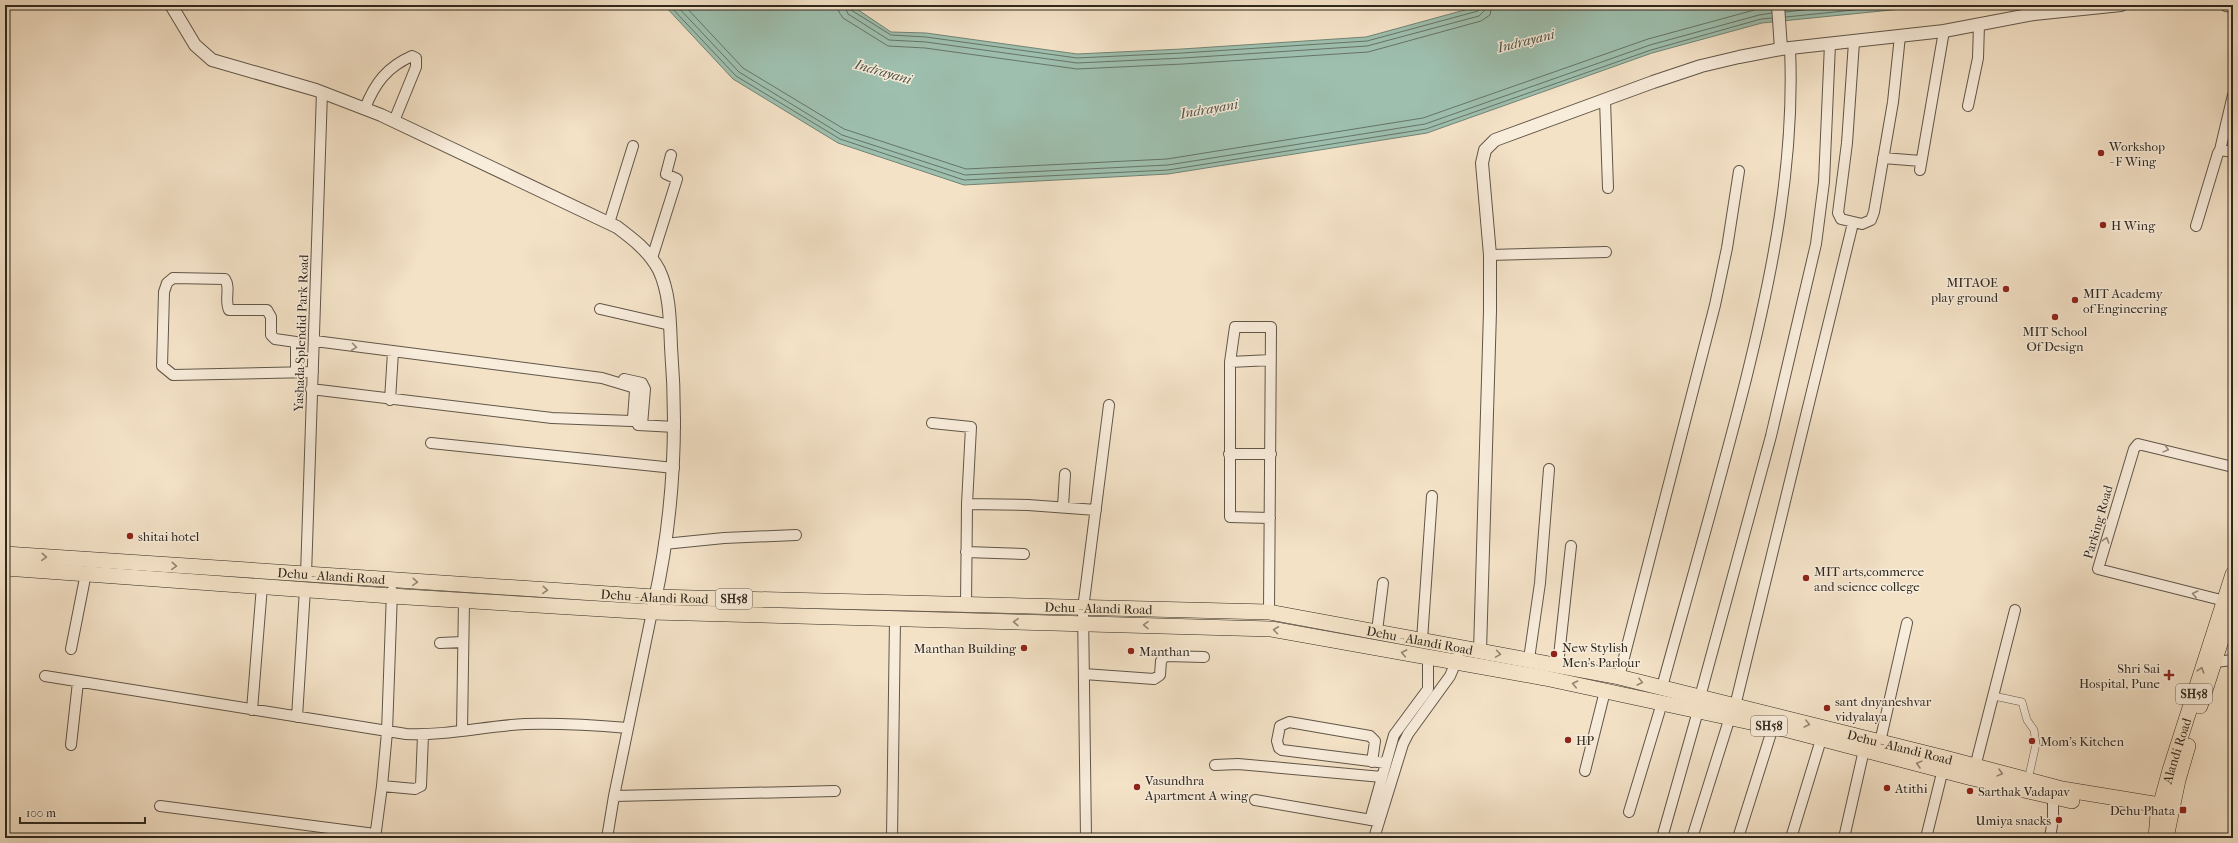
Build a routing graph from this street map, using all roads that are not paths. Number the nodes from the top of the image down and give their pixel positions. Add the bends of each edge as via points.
1 (171, 5) edge
2 (1778, 5) edge
3 (2121, 5) edge
4 (2226, 5) edge
5 (2233, 6) edge
6 (1980, 24) junction
7 (1944, 31) junction
8 (1900, 36) junction
9 (1854, 42) junction
10 (1784, 44) junction
11 (1830, 44) junction
12 (322, 92) junction
13 (2233, 94) edge
14 (1605, 100) junction
15 (1968, 106) dead end
16 (365, 108) junction
17 (394, 121) junction
18 (633, 146) dead end
19 (2220, 150) junction
20 (2233, 152) edge
21 (671, 155) dead end
22 (1883, 158) junction
23 (1740, 171) dead end
24 (1608, 188) dead end
25 (609, 223) junction
26 (1853, 223) junction
27 (2196, 226) dead end
28 (1606, 252) dead end
29 (1490, 256) junction
30 (652, 258) junction
31 (600, 309) dead end
32 (670, 325) junction
33 (315, 341) junction
34 (393, 352) junction
35 (1271, 360) junction
36 (1230, 362) junction
37 (296, 372) junction
38 (313, 372) junction
39 (602, 378) junction
40 (311, 389) junction
41 (390, 400) junction
42 (1109, 405) dead end
43 (932, 423) dead end
44 (675, 427) junction
45 (431, 443) dead end
46 (1229, 454) junction
47 (1271, 454) junction
48 (2233, 467) edge
49 (674, 468) junction
50 (1549, 469) dead end
51 (1065, 474) dead end
52 (1432, 496) dead end
53 (967, 504) junction
54 (1062, 507) junction
55 (1096, 510) junction
56 (1270, 518) junction
57 (796, 535) dead end
58 (664, 544) junction
59 (1571, 546) dead end
60 (966, 552) junction
61 (5, 554) edge
62 (1024, 554) dead end
63 (5, 568) edge
64 (113, 568) junction
65 (86, 573) junction
66 (2233, 574) edge
67 (393, 581) junction
68 (305, 582) junction
69 (1383, 583) dead end
70 (262, 586) junction
71 (391, 596) junction
72 (464, 600) junction
73 (2230, 602) edge
74 (654, 605) junction
75 (966, 606) junction
76 (2015, 610) dead end
77 (1269, 612) junction
78 (1083, 616) junction
79 (895, 619) junction
80 (1907, 623) dead end
81 (1377, 631) junction
82 (1422, 640) junction
83 (463, 642) junction
84 (440, 643) dead end
85 (1460, 648) junction
86 (71, 649) dead end
87 (1480, 652) junction
88 (1204, 657) dead end
89 (1428, 658) junction
90 (1529, 659) junction
91 (2233, 660) edge
92 (2215, 662) junction
93 (1456, 663) junction
94 (1558, 665) junction
95 (1084, 674) junction
96 (45, 676) dead end
97 (1619, 677) junction
98 (78, 682) junction
99 (1662, 687) junction
100 (1605, 691) junction
101 (1994, 696) junction
102 (1662, 703) junction
103 (1699, 704) junction
104 (252, 710) junction
105 (1732, 712) junction
106 (297, 717) junction
107 (1773, 727) junction
108 (628, 728) junction
109 (462, 731) junction
110 (387, 732) junction
111 (1823, 733) junction
112 (423, 735) junction
113 (1880, 742) junction
114 (71, 745) dead end
115 (1864, 750) junction
116 (1372, 762) junction
117 (1386, 763) junction
118 (1944, 764) junction
119 (1214, 765) dead end
120 (1585, 770) dead end
121 (1974, 772) junction
122 (1382, 777) junction
123 (2028, 780) junction
124 (382, 786) junction
125 (835, 791) dead end
126 (614, 796) junction
127 (2053, 798) junction
128 (1255, 800) dead end
129 (160, 806) dead end
130 (2165, 811) junction
131 (1629, 812) dead end
132 (1375, 821) junction
133 (375, 836) edge
134 (607, 838) edge
135 (892, 838) edge
136 (1086, 838) edge
137 (1374, 838) edge
138 (1662, 838) edge
139 (1692, 838) edge
140 (1738, 838) edge
141 (1791, 838) edge
142 (1844, 838) edge
143 (1926, 838) edge
144 (2050, 838) edge
145 (2156, 838) edge
146 (2166, 838) edge

1 - 12 street via 196,45 212,60
2 - 10 street
3 - 6 street via 2034,14
4 - 5 street
6 - 7 street
6 - 15 street via 1978,58
7 - 8 street
7 - 22 street via 1921,165
8 - 9 street
8 - 22 street via 1893,102
9 - 11 street
9 - 26 street via 1838,213 1841,219
10 - 11 street
10 - 14 street via 1701,66
10 - 99 street via 1791,81 1789,137 1783,202 1772,268 1734,427
11 - 103 street via 1824,182 1816,244 1771,436
12 - 16 street
12 - 33 street, Yashada Splendid Park Road
13 - 19 street
14 - 24 street
14 - 29 street via 1495,140 1485,150 1482,163
16 - 17 street
16 - 17 street via 378,81 387,71 412,56 416,58 415,70
17 - 25 street
18 - 25 street
19 - 20 street
19 - 27 street
21 - 30 street via 666,174 677,180
22 - 26 street via 1872,220 1862,224
23 - 97 street via 1715,305
25 - 30 street via 638,243
26 - 105 street
28 - 29 street
29 - 87 street
30 - 32 street via 665,286
31 - 32 street
32 - 44 street
33 -> 34 street
33 - 38 street, Yashada Splendid Park Road
34 - 39 street
34 - 41 street
35 - 36 street
35 - 36 street via 1271,327 1235,327
35 - 47 street
36 - 46 street
37 - 37 street via 174,375 162,366 164,292 167,283 173,278 225,279 227,306 230,310 267,310 271,317 271,335 275,339 296,342
37 - 38 street
38 - 40 street, Yashada Splendid Park Road
39 - 41 street via 632,386 635,392 631,421 552,418
39 - 44 street via 609,376 642,383 645,389 640,425
40 - 41 street
40 - 68 street, Yashada Splendid Park Road
42 - 55 street
43 - 53 street via 971,427
44 - 49 street
45 - 49 street
46 - 47 street
46 - 56 street via 1230,517
47 - 56 street
73 -> 48 street, Parking Road via 2102,571 2098,569 2098,564 2134,449 2138,444
49 - 58 street
50 - 90 street via 1540,583
51 - 54 street
52 - 82 street
53 - 54 street
53 - 60 street
54 - 55 street
55 - 78 street
56 - 77 street
57 - 58 street
58 - 74 street
59 - 94 street
60 - 62 street
60 - 75 street
61 -> 64 main road, Dehu - Alandi Road / SH58
63 - 65 main road, Dehu - Alandi Road / SH58
64 - 65 main road, Dehu - Alandi Road / SH58
64 -> 68 main road, Dehu - Alandi Road / SH58
64 - 70 main road, Dehu - Alandi Road / SH58
65 - 86 street
66 - 73 main road, Alandi Road / SH58
67 - 68 main road, Dehu - Alandi Road / SH58
67 - 71 street
67 -> 74 main road, Dehu - Alandi Road / SH58
68 - 70 main road, Dehu - Alandi Road / SH58
68 - 71 main road, Dehu - Alandi Road / SH58
68 - 106 street, Yashada Splendid Park Road
69 - 81 street
70 - 104 street
71 - 72 main road, Dehu - Alandi Road / SH58
71 - 110 street
72 - 74 main road, Dehu - Alandi Road / SH58
72 - 83 street
73 - 92 main road, SH58
130 -> 73 main road, Alandi Road / SH58
74 - 75 main road, Dehu - Alandi Road / SH58
74 - 79 main road, Dehu - Alandi Road / SH58
74 - 108 street
75 - 78 main road, Dehu - Alandi Road / SH58
76 - 101 street
77 - 78 main road, Dehu - Alandi Road / SH58
77 - 81 main road, Dehu - Alandi Road / SH58
78 -> 79 main road, Dehu - Alandi Road / SH58
89 -> 78 main road, Dehu - Alandi Road / SH58 via 1271,629
78 - 95 street
79 - 135 street
80 - 113 street
81 - 82 main road, Dehu - Alandi Road / SH58
82 - 85 main road, Dehu - Alandi Road / SH58
83 - 84 street
83 - 109 street
85 - 87 main road, Dehu - Alandi Road / SH58
85 - 93 street
87 -> 90 main road, Dehu - Alandi Road / SH58
88 - 95 street via 1165,656 1161,661 1160,675 1154,679
89 - 93 main road, Dehu - Alandi Road / SH58
89 - 117 street via 1428,688 1394,735
90 - 94 main road, Dehu - Alandi Road / SH58
91 - 92 street
92 - 130 main road, SH58
100 -> 93 main road, Dehu - Alandi Road / SH58
93 - 132 street via 1440,692 1408,734
94 - 97 main road, Dehu - Alandi Road / SH58
95 - 136 street
96 - 98 street
97 -> 99 main road, Dehu - Alandi Road / SH58
98 - 104 street
98 - 114 street
99 - 103 main road, Dehu - Alandi Road / SH58
100 - 102 main road, Dehu - Alandi Road / SH58
100 - 120 street
101 - 121 street
101 - 123 street via 2022,702 2027,720 2034,730 2036,744
102 - 103 main road, Dehu - Alandi Road / SH58
102 - 131 street
103 - 105 main road, Dehu - Alandi Road / SH58
103 - 138 street
104 - 106 street
105 - 107 main road, Dehu - Alandi Road / SH58
105 -> 111 main road, Dehu - Alandi Road / SH58
105 - 139 street
106 - 110 street
107 - 111 main road, Dehu - Alandi Road / SH58
107 - 140 street
108 - 109 street via 555,724 511,725
108 - 126 street
109 - 112 street
110 - 112 street
110 - 124 street
111 - 113 main road, Dehu - Alandi Road / SH58
111 - 115 main road, Dehu - Alandi Road / SH58
111 - 141 street
112 - 124 street via 421,786
113 - 118 main road, Dehu - Alandi Road / SH58
118 -> 115 main road, Dehu - Alandi Road / SH58
115 - 142 street
116 - 116 street via 1375,741 1370,736 1289,722 1280,726 1277,746 1282,750
116 - 117 street
117 - 122 street
118 - 121 main road, Dehu - Alandi Road / SH58
118 - 143 street
119 - 122 street via 1238,764
121 -> 123 main road, Dehu - Alandi Road / SH58
121 - 127 main road, Dehu - Alandi Road / SH58
122 - 132 street
123 - 130 main road, Dehu - Alandi Road / SH58
124 - 133 street
125 - 126 street
126 - 134 street
127 - 130 main road, Dehu - Alandi Road / SH58
127 - 144 street
128 - 132 street
129 - 133 street
130 - 145 main road
130 - 146 main road
132 - 137 street

